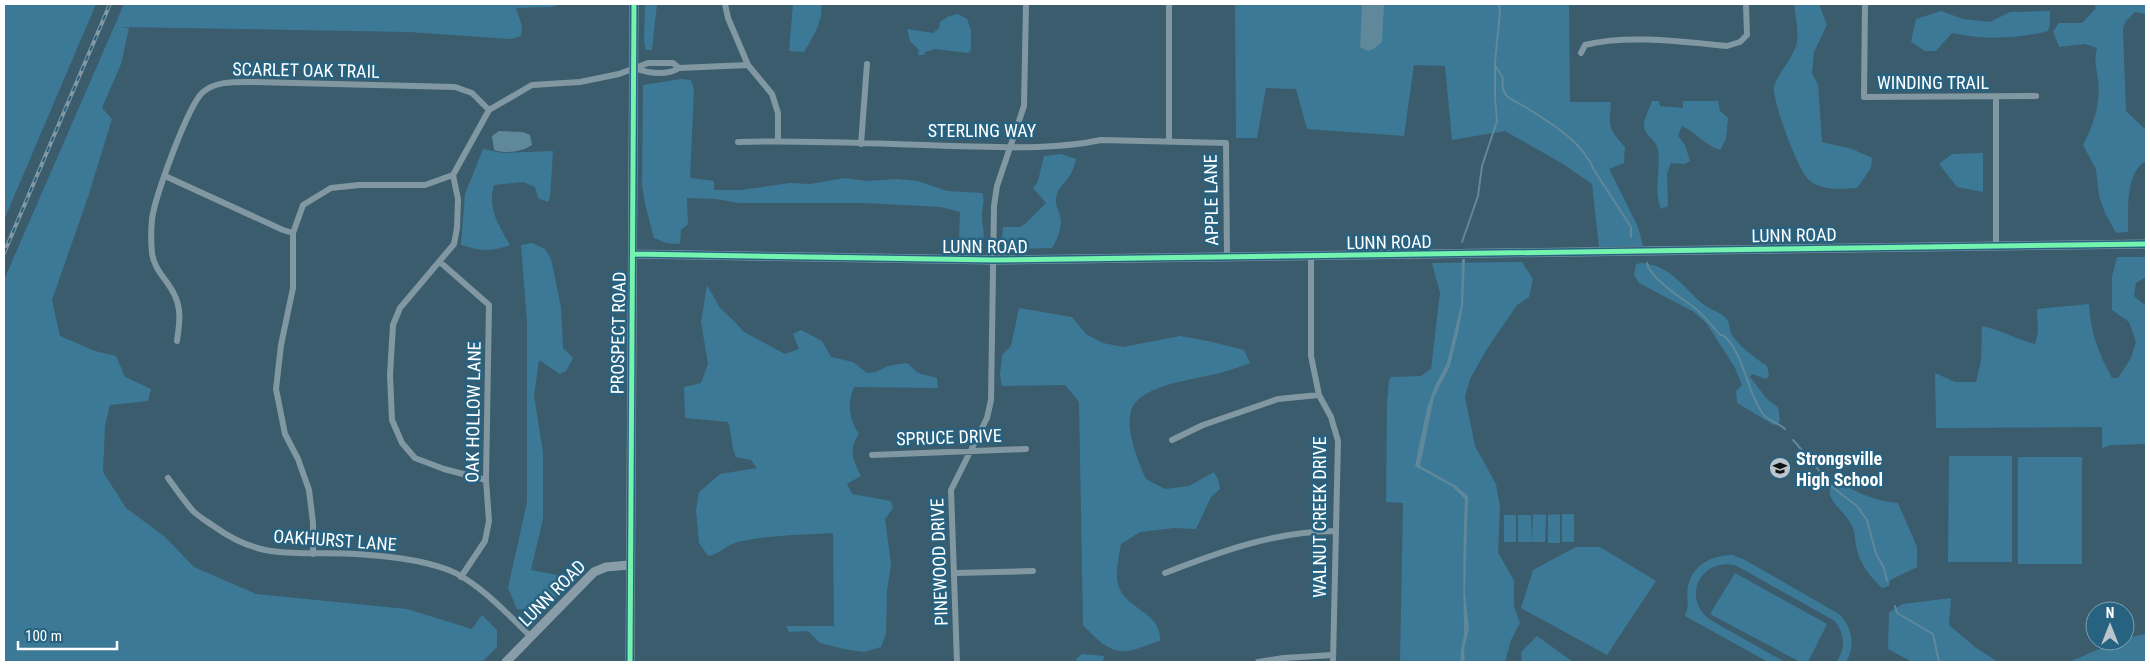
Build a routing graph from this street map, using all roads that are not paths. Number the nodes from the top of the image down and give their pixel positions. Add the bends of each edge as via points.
1 (634, 4) edge
2 (725, 4) edge
3 (1026, 4) edge
4 (1169, 4) edge
5 (1746, 4) edge
6 (1865, 4) edge
7 (1580, 53) dead end
8 (867, 64) dead end
9 (748, 65) junction
10 (634, 68) junction
11 (2036, 96) dead end
12 (1996, 97) junction
13 (489, 110) junction
14 (778, 141) junction
15 (1168, 141) junction
16 (738, 142) dead end
17 (1226, 143) joint
18 (861, 144) junction
19 (1011, 147) junction
20 (454, 175) junction
21 (164, 176) junction
22 (293, 233) junction
23 (2146, 244) edge
24 (1996, 245) junction
25 (633, 254) junction
26 (1227, 257) junction
27 (1311, 257) junction
28 (992, 260) junction
29 (440, 262) junction
30 (177, 341) dead end
31 (1319, 394) junction
32 (1172, 440) dead end
33 (1026, 449) dead end
34 (970, 452) junction
35 (872, 455) dead end
36 (168, 478) dead end
37 (486, 480) junction
38 (1335, 531) junction
39 (312, 554) junction
40 (629, 565) junction
41 (1033, 571) dead end
42 (956, 573) junction
43 (1165, 573) dead end
44 (461, 577) junction
45 (531, 637) junction
46 (1333, 659) edge
47 (506, 662) edge
48 (630, 662) edge
49 (957, 662) edge
50 (1258, 662) edge

1 - 10 street, PROSPECT ROAD
2 - 9 street
3 - 19 street, PINEWOOD DRIVE via 1024,106
4 - 15 street
5 - 7 street via 1747,35 1734,44 1609,41 1585,45
6 - 12 street, WINDING TRAIL via 1864,97
8 - 18 street
9 - 10 street via 679,68 672,72 645,72
9 - 14 street via 772,94 778,113
10 - 13 street via 580,82 532,85
10 - 25 street, PROSPECT ROAD
11 - 12 street, WINDING TRAIL
12 - 24 street
13 - 20 street
13 - 21 street, SCARLET OAK TRAIL via 472,93 455,87 225,82 203,92 188,116
14 - 16 street, STERLING WAY
14 - 18 street, STERLING WAY
15 - 17 street, STERLING WAY
15 - 19 street, STERLING WAY via 1101,140 1083,144
17 - 26 street, APPLE LANE
18 - 19 street, STERLING WAY
19 - 28 street, PINEWOOD DRIVE via 997,186
20 - 22 street via 425,185 330,188 303,205
20 - 29 street via 458,198 457,228 454,244
21 - 22 street
21 - 30 street, SCARLET OAK TRAIL via 152,219 152,256 160,275 175,296 180,312
22 - 39 street via 294,288 281,345 276,389 285,434 309,490
23 - 24 street, LUNN ROAD
24 - 27 street, LUNN ROAD
25 - 28 street, LUNN ROAD
25 - 40 street, PROSPECT ROAD
26 - 27 street, LUNN ROAD
26 - 28 street, LUNN ROAD
27 - 31 street, WALNUT CREEK DRIVE via 1311,356
28 - 34 street, PINEWOOD DRIVE via 991,400 987,418
29 - 37 street, OAK HOLLOW LANE via 489,305
29 - 37 street via 400,308 393,325 392,420 402,443 415,458
31 - 32 street via 1278,398 1203,425
31 - 38 street, WALNUT CREEK DRIVE via 1331,417 1338,441
33 - 34 street, SPRUCE DRIVE
34 - 35 street, SPRUCE DRIVE
34 - 42 street, PINEWOOD DRIVE via 951,490
36 - 39 street, OAKHURST LANE via 194,512 229,537 281,554
37 - 44 street, OAK HOLLOW LANE via 489,520 485,541
38 - 43 street via 1242,545
38 - 46 street, WALNUT CREEK DRIVE
39 - 44 street, OAKHURST LANE via 356,554 412,561 447,569
40 - 45 street, LUNN ROAD via 606,567 594,572
40 - 48 street, PROSPECT ROAD
41 - 42 street
42 - 49 street, PINEWOOD DRIVE
44 - 45 street, OAKHURST LANE via 496,603
45 - 47 street, LUNN ROAD
46 - 50 street via 1284,658

